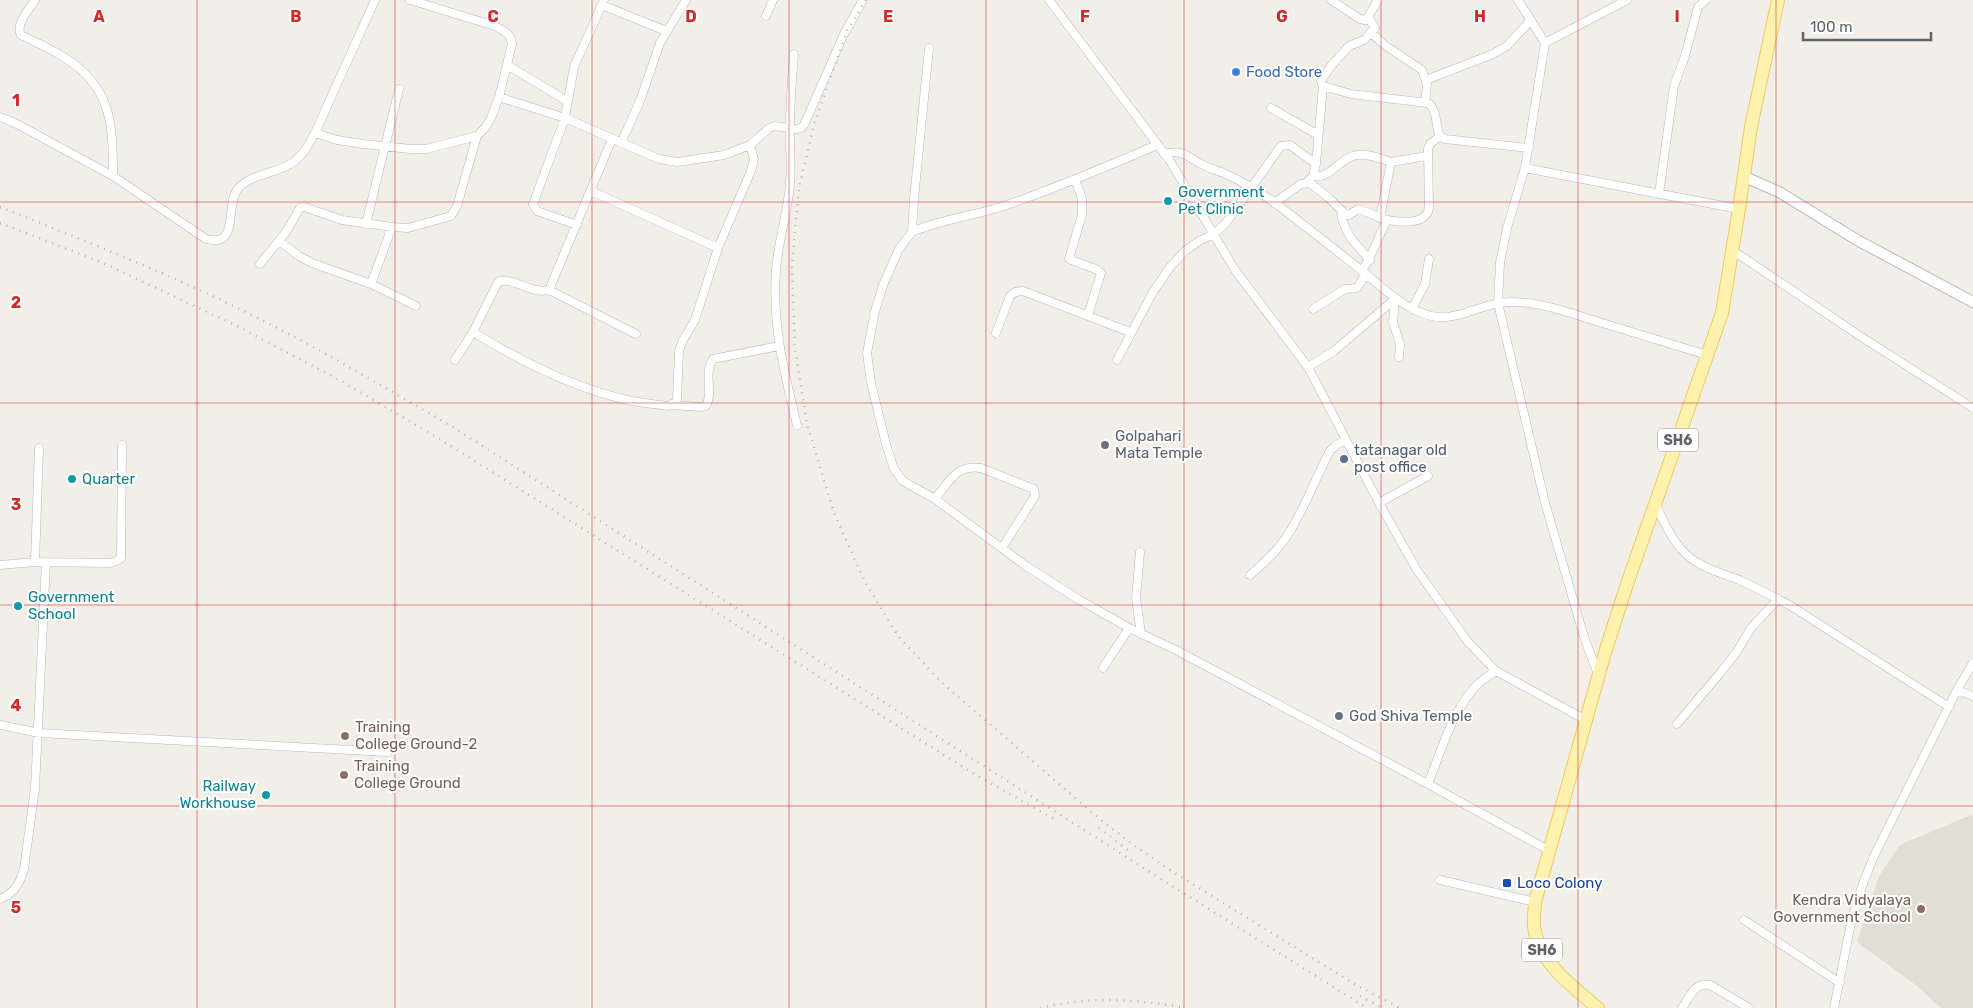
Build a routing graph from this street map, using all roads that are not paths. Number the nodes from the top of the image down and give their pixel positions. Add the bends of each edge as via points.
1 (35, 0) edge
2 (375, 0) edge
3 (410, 0) edge
4 (686, 0) edge
5 (773, 0) edge
6 (863, 0) edge
7 (1049, 0) edge
8 (1331, 0) edge
9 (1378, 0) edge
10 (1518, 0) edge
11 (1627, 0) edge
12 (1706, 0) edge
13 (1778, 0) edge
14 (603, 3) edge
15 (766, 16) dead end
16 (1368, 17) junction
17 (1531, 20) junction
18 (666, 31) junction
19 (1371, 33) junction
20 (1545, 43) junction
21 (929, 48) dead end
22 (794, 54) dead end
23 (507, 66) junction
24 (1426, 80) junction
25 (1323, 86) junction
26 (399, 89) dead end
27 (499, 97) junction
28 (567, 100) junction
29 (1425, 103) junction
30 (1271, 108) dead end
31 (0, 117) edge
32 (565, 118) junction
33 (790, 128) junction
34 (315, 133) junction
35 (1318, 135) junction
36 (477, 136) junction
37 (1440, 136) junction
38 (612, 140) junction
39 (621, 143) junction
40 (750, 145) junction
41 (1157, 145) junction
42 (384, 146) junction
43 (1529, 148) junction
44 (1164, 154) junction
45 (1427, 156) junction
46 (1391, 162) junction
47 (1316, 164) junction
48 (1525, 168) junction
49 (113, 176) junction
50 (1312, 176) junction
51 (1743, 176) junction
52 (1075, 180) junction
53 (1306, 182) junction
54 (1253, 188) junction
55 (591, 191) junction
56 (1659, 194) junction
57 (1274, 202) junction
58 (1740, 209) junction
59 (1341, 211) junction
60 (1383, 219) junction
61 (366, 224) junction
62 (577, 225) junction
63 (392, 227) junction
64 (912, 232) junction
65 (1214, 234) junction
66 (279, 241) junction
67 (718, 248) junction
68 (1732, 250) junction
69 (1429, 259) dead end
70 (1370, 260) junction
71 (260, 264) dead end
72 (1364, 272) junction
73 (371, 284) junction
74 (549, 290) junction
75 (1395, 299) junction
76 (1973, 302) edge
77 (1498, 303) junction
78 (416, 306) dead end
79 (1313, 309) dead end
80 (1412, 309) junction
81 (1088, 315) junction
82 (473, 332) junction
83 (996, 332) dead end
84 (1130, 332) junction
85 (636, 334) dead end
86 (779, 346) junction
87 (1708, 355) junction
88 (1399, 357) dead end
89 (455, 360) dead end
90 (1117, 360) dead end
91 (1308, 367) junction
92 (672, 405) junction
93 (1973, 408) edge
94 (797, 424) dead end
95 (1345, 441) junction
96 (122, 445) dead end
97 (39, 448) dead end
98 (1428, 476) dead end
99 (935, 499) junction
100 (1379, 503) junction
101 (1656, 506) junction
102 (1002, 548) junction
103 (1140, 552) dead end
104 (35, 562) junction
105 (46, 562) junction
106 (0, 565) edge
107 (1250, 575) dead end
108 (1778, 599) junction
109 (1129, 628) junction
110 (1141, 634) junction
111 (1973, 663) edge
112 (1103, 668) dead end
113 (1496, 671) junction
114 (1599, 675) junction
115 (1957, 690) junction
116 (1973, 696) edge
117 (1949, 708) junction
118 (1586, 720) junction
119 (1677, 724) dead end
120 (0, 725) edge
121 (39, 733) junction
122 (388, 752) dead end
123 (1428, 784) junction
124 (1550, 851) junction
125 (1440, 880) dead end
126 (0, 899) edge
127 (1535, 902) junction
128 (1744, 920) dead end
129 (1840, 983) junction
130 (1598, 1008) edge
131 (1682, 1008) edge
132 (1750, 1008) edge
133 (1834, 1008) edge

1 - 49 street via 20,23 19,32 79,69 106,102 112,124
2 - 34 street
3 - 23 street via 507,32 512,44
4 - 18 street
5 - 15 street
6 - 33 street via 844,34 804,125
7 - 41 street
8 - 16 street via 1360,19
9 - 16 street
10 - 17 street
11 - 20 street
12 - 56 street via 1698,7 1674,86
13 - 51 main road, SH6
14 - 18 street
14 - 28 street via 574,67
16 - 19 street via 1375,26
17 - 20 street
17 - 24 street via 1508,46
18 - 39 street
19 - 24 street via 1422,70
19 - 25 street via 1349,46 1321,80
20 - 43 street
21 - 64 street
22 - 33 street
23 - 27 street
23 - 28 street
24 - 29 street
25 - 29 street via 1351,94
25 - 35 street
26 - 42 street
27 - 32 street
27 - 36 street via 485,128
28 - 32 street
29 - 37 street via 1432,106
30 - 35 street
31 - 49 street
32 - 38 street
32 - 62 street via 533,204 538,210
33 - 40 street via 774,126
33 - 86 street via 790,183 776,269
34 - 42 street via 337,140
34 - 49 street via 302,155 293,162 252,179 237,190 232,198 227,234 221,240 206,239
35 - 47 street
36 - 42 street via 426,149
36 - 63 street via 457,206 451,216 408,228
37 - 43 street
37 - 45 street via 1430,144
38 - 39 street
38 - 55 street
39 - 40 street via 660,159 677,162 724,155
40 - 67 street via 754,159
41 - 44 street
41 - 52 street
42 - 61 street
43 - 48 street
44 - 54 street via 1184,153
44 - 65 street
45 - 46 street
45 - 60 street via 1428,212 1425,217 1402,221
46 - 50 street via 1369,155 1354,155 1322,176
46 - 60 street
47 - 50 street
47 - 54 street via 1290,145 1283,145
48 - 56 street
48 - 77 street via 1507,228 1500,263
50 - 53 street
51 - 58 main road, SH6
51 - 76 street via 1781,192 1857,240
52 - 64 street via 1002,206
52 - 81 street via 1082,198 1082,215 1069,259 1101,273
53 - 57 street
53 - 59 street via 1316,186
54 - 57 street
54 - 65 street
55 - 62 street
55 - 67 street
56 - 58 street
57 - 72 street
58 - 68 main road, SH6
59 - 60 street via 1349,215 1358,209
59 - 70 street via 1349,234
60 - 70 street
61 - 63 street
61 - 66 street via 304,207 297,212
62 - 74 street
63 - 73 street
64 - 99 street via 899,249 889,271 875,311 867,353 871,383 894,469 903,481
65 - 84 street via 1184,251 1170,266
65 - 91 street via 1235,270
66 - 71 street
66 - 73 street via 312,263
67 - 92 street via 695,320 682,340 677,398
68 - 87 main road, SH6 via 1722,313
68 - 93 street
69 - 80 street via 1425,284
70 - 72 street
72 - 75 street
72 - 79 street via 1357,288 1345,289
73 - 78 street
74 - 82 street via 538,291 501,281
74 - 85 street
75 - 80 street
75 - 88 street via 1392,322 1400,344
75 - 91 street via 1334,351
77 - 80 street via 1448,318
77 - 87 street via 1516,302 1575,314
77 - 114 street via 1544,499 1584,637
81 - 83 street via 1037,295 1015,292 1006,302
81 - 84 street
82 - 89 street
82 - 92 street via 526,362 595,391 628,400
84 - 90 street
86 - 92 street via 713,359 706,406
86 - 94 street
87 - 101 main road, SH6
91 - 95 street
95 - 100 street
95 - 107 street via 1330,451 1286,538
96 - 105 street via 121,558 110,563
97 - 104 street
98 - 100 street
99 - 102 street
99 - 102 street via 957,472 972,467 1034,489 1035,496
100 - 113 street via 1444,610
101 - 108 street via 1682,551 1694,561
101 - 114 main road, SH6 via 1626,587
102 - 109 street via 1051,584
103 - 110 street via 1136,591
104 - 105 street
104 - 106 street
105 - 121 street
108 - 117 street
108 - 119 street via 1751,628 1736,653
109 - 110 street
109 - 112 street
110 - 123 street
111 - 115 street
113 - 118 street
113 - 123 street via 1467,696
114 - 118 main road, SH6
115 - 116 street
115 - 117 street
117 - 129 street via 1862,886 1851,923
118 - 124 main road, SH6
120 - 121 street
121 - 122 street
121 - 126 street via 35,788 21,882 14,891
123 - 124 street
124 - 127 main road, SH6
125 - 127 street
127 - 130 main road, SH6 via 1534,926 1540,947 1562,977
128 - 129 street
129 - 133 street
131 - 132 street via 1695,988 1704,984

